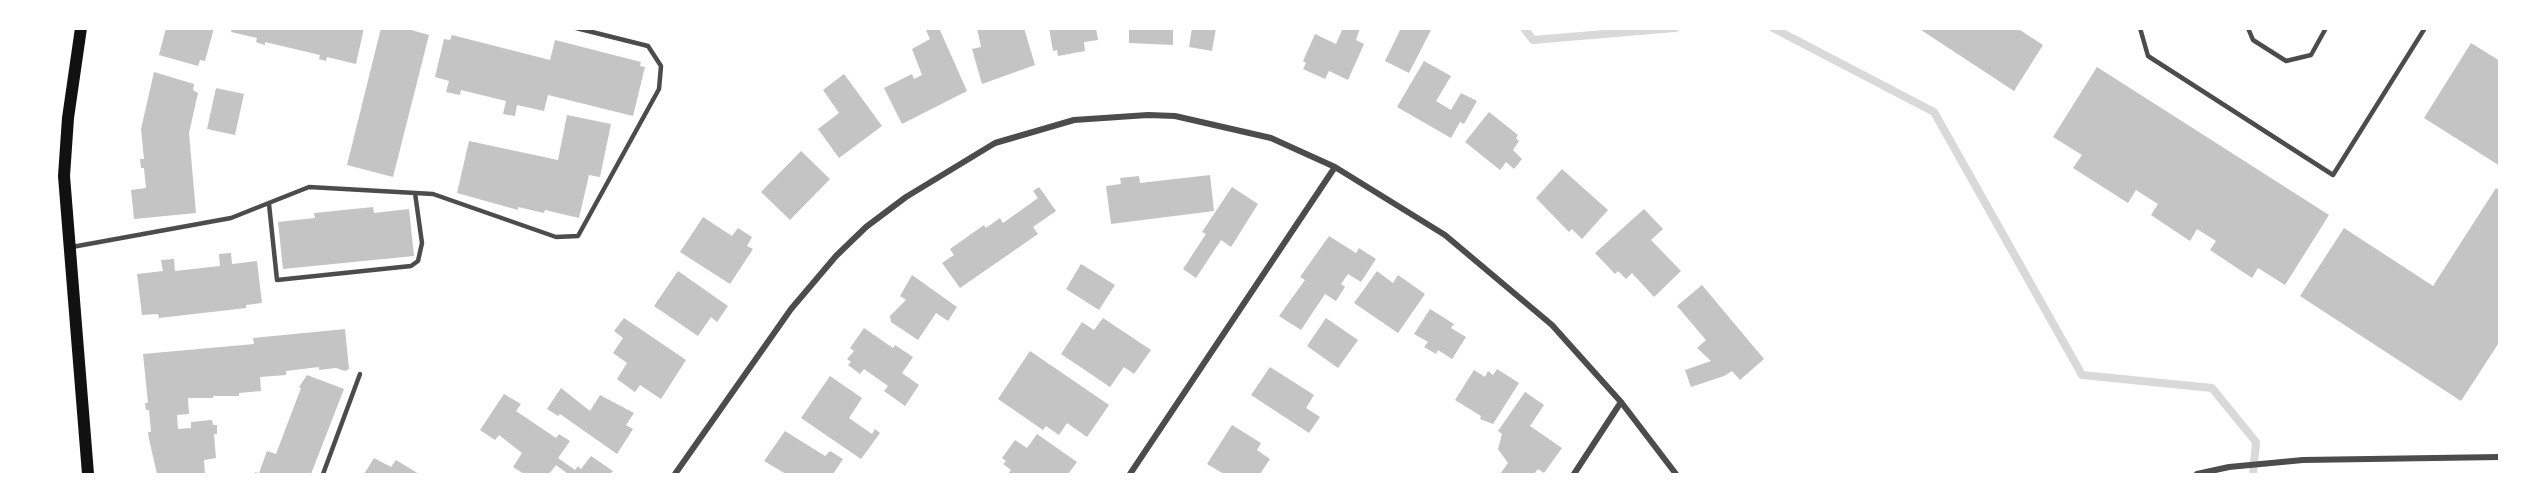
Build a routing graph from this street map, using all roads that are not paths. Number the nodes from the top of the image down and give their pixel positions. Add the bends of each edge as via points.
1 (81, 28) edge
2 (576, 28) edge
3 (2140, 28) edge
4 (2248, 28) edge
5 (2326, 28) edge
6 (2425, 28) edge
7 (1335, 167) junction
8 (415, 193) junction
9 (269, 204) junction
10 (68, 248) junction
11 (360, 374) dead end
12 (1621, 402) junction
13 (2499, 457) edge
14 (88, 474) edge
15 (322, 474) edge
16 (675, 474) edge
17 (1130, 474) edge
18 (1574, 474) edge
19 (1676, 474) edge
20 (2197, 474) edge

1 - 10 main road via 64,176
2 - 8 lane via 648,46 661,66 658,89 578,236 556,237 433,194
3 - 6 lane via 2148,56 2333,175
4 - 5 lane via 2253,40 2286,61 2311,55
7 - 12 street via 1445,235 1497,277 1552,324
7 - 16 street via 1271,138 1175,116 1074,120 995,143 906,197 836,256 791,309
7 - 17 street
8 - 9 lane via 309,187
8 - 9 lane via 422,243 418,261 411,266 277,280
9 - 10 lane via 231,219
10 - 14 main road
11 - 15 lane
12 - 18 street
12 - 19 street
13 - 20 street via 2303,460

